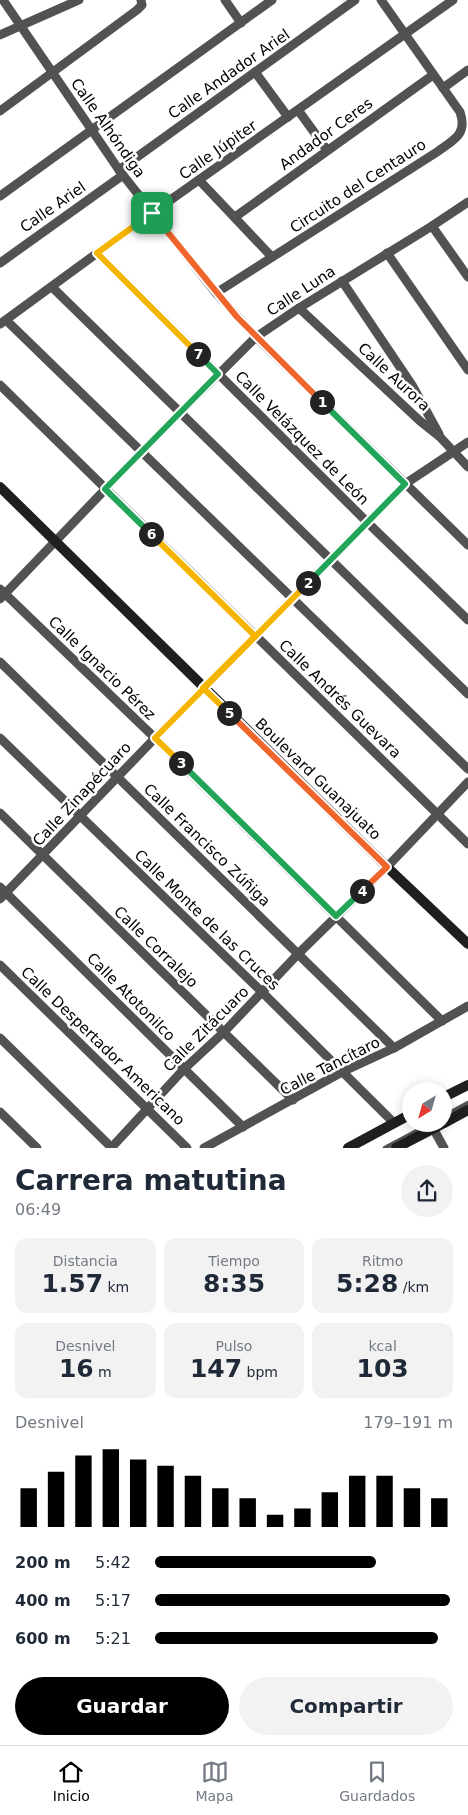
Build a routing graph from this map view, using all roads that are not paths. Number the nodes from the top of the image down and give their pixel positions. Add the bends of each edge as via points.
1 (4, 0) edge
2 (79, 0) edge
3 (141, 0) edge
4 (225, 0) edge
5 (272, 0) edge
6 (354, 0) edge
7 (381, 0) edge
8 (454, 0) edge
9 (19, 23) junction
10 (241, 23) junction
11 (404, 34) junction
12 (0, 35) edge
13 (468, 70) edge
14 (255, 72) junction
15 (52, 73) junction
16 (433, 74) junction
17 (444, 88) junction
18 (298, 110) junction
19 (0, 111) edge
20 (288, 117) junction
21 (91, 130) junction
22 (327, 150) junction
23 (121, 172) junction
24 (199, 180) junction
25 (0, 196) edge
26 (468, 202) edge
27 (152, 213) junction
28 (235, 217) junction
29 (432, 226) junction
30 (97, 253) junction
31 (387, 253) junction
32 (272, 256) junction
33 (0, 263) edge
34 (468, 277) edge
35 (342, 281) junction
36 (52, 287) junction
37 (216, 293) junction
38 (299, 308) junction
39 (3, 322) edge
40 (256, 337) junction
41 (468, 370) edge
42 (218, 374) junction
43 (0, 385) edge
44 (180, 413) junction
45 (440, 437) junction
46 (468, 442) edge
47 (142, 451) junction
48 (453, 452) junction
49 (468, 467) edge
50 (405, 484) junction
51 (0, 487) edge
52 (105, 489) junction
53 (368, 523) junction
54 (54, 541) junction
55 (468, 545) edge
56 (330, 560) junction
57 (2, 594) edge
58 (293, 598) junction
59 (468, 620) edge
60 (255, 636) junction
61 (0, 662) edge
62 (203, 688) junction
63 (468, 694) edge
64 (0, 738) edge
65 (155, 738) junction
66 (468, 769) edge
67 (118, 777) junction
68 (468, 782) edge
69 (0, 813) edge
70 (80, 815) junction
71 (437, 815) junction
72 (468, 844) edge
73 (43, 856) junction
74 (387, 867) junction
75 (2, 893) edge
76 (336, 916) junction
77 (468, 944) edge
78 (299, 953) junction
79 (0, 965) edge
80 (262, 992) junction
81 (468, 1006) edge
82 (442, 1021) junction
83 (224, 1032) junction
84 (0, 1038) edge
85 (394, 1048) junction
86 (184, 1070) junction
87 (342, 1072) junction
88 (468, 1085) edge
89 (468, 1090) edge
90 (452, 1093) edge
91 (452, 1098) edge
92 (293, 1100) junction
93 (468, 1103) edge
94 (149, 1109) junction
95 (468, 1110) edge
96 (0, 1112) edge
97 (452, 1112) edge
98 (452, 1118) edge
99 (402, 1119) edge
100 (394, 1123) junction
101 (402, 1124) edge
102 (243, 1128) junction
103 (421, 1132) edge
104 (425, 1132) edge
105 (439, 1132) edge
106 (112, 1147) edge
107 (37, 1148) edge
108 (187, 1148) edge
109 (204, 1148) edge
110 (348, 1148) edge
111 (356, 1148) edge
112 (385, 1148) edge
113 (396, 1148) edge
114 (444, 1148) edge

1 - 9 street, Calle Alhóndiga
2 - 9 street
3 - 15 street via 140,7
4 - 10 street
5 - 10 street
6 - 14 street, Calle Andador Ariel
7 - 11 street
8 - 11 street, Calle Júpiter
9 - 12 street
9 - 15 street, Calle Alhóndiga
10 - 21 street
11 - 16 street
11 - 18 street, Calle Júpiter
13 - 17 street
14 - 20 street
14 - 23 street, Calle Andador Ariel
15 - 19 street
15 - 21 street, Calle Alhóndiga
16 - 17 street
16 - 22 street, Andador Ceres
17 - 32 street, Circuito del Centauro via 463,119 463,130 457,137
18 - 20 street, Calle Júpiter
18 - 22 street
20 - 24 street, Calle Júpiter
21 - 23 street, Calle Alhóndiga
21 - 25 street
22 - 28 street, Andador Ceres
23 - 27 street, Calle Alhóndiga
23 - 33 street, Calle Ariel
24 - 27 street, Calle Júpiter
24 - 28 street
26 - 29 street, Calle Luna
27 - 30 street, Calle Júpiter
27 - 37 street, Calle Alhóndiga
28 - 32 street
29 - 31 street, Calle Luna
29 - 34 street
30 - 36 street, Calle Júpiter
30 - 42 street, Calle Velázquez de León
31 - 35 street, Calle Luna
31 - 41 street
32 - 37 street, Circuito del Centauro
35 - 38 street, Calle Luna
35 - 45 street via 412,385
36 - 39 street, Calle Júpiter
36 - 44 street
37 - 40 street, Calle Alhóndiga
38 - 40 street, Calle Luna
38 - 45 street, Calle Aurora
39 - 47 street
40 - 42 street, Calle Luna
40 - 50 street, Calle Alhóndiga
42 - 44 street, Calle Luna
42 - 53 street, Calle Velázquez de León
43 - 52 street, Calle Andrés Guevara
44 - 47 street, Calle Luna
44 - 56 street
45 - 48 street, Calle Aurora
46 - 48 street, Calle Zinapécuaro
47 - 52 street, Calle Luna
47 - 58 street
48 - 49 street, Calle Aurora
48 - 50 street, Calle Zinapécuaro
50 - 53 street, Calle Zinapécuaro
50 - 55 street, Calle Alhóndiga
51 - 54 street, Boulevard Guanajuato
52 - 54 street, Calle Luna
52 - 60 street, Calle Andrés Guevara
53 - 56 street, Calle Zinapécuaro
53 - 59 street, Calle Velázquez de León
54 - 57 street, Calle Luna
54 - 62 street, Boulevard Guanajuato
56 - 58 street, Calle Zinapécuaro
56 - 63 street
57 - 65 street, Calle Ignacio Pérez
58 - 60 street, Calle Zinapécuaro
58 - 66 street
60 - 62 street, Calle Zinapécuaro
60 - 71 street, Calle Andrés Guevara
61 - 67 street, Calle Francisco Zúñiga
62 - 65 street, Calle Zinapécuaro
62 - 74 street, Boulevard Guanajuato
64 - 70 street, Calle Monte de las Cruces
65 - 67 street, Calle Zinapécuaro
65 - 76 street, Calle Ignacio Pérez
67 - 70 street, Calle Zinapécuaro
67 - 78 street, Calle Francisco Zúñiga
68 - 71 street, Calle Zitácuaro
69 - 73 street, Calle Corralejo
70 - 73 street, Calle Zinapécuaro
70 - 80 street, Calle Monte de las Cruces
71 - 72 street, Calle Andrés Guevara
71 - 74 street, Calle Zitácuaro
73 - 75 street, Calle Zinapécuaro
73 - 83 street, Calle Corralejo
74 - 76 street, Calle Zitácuaro
74 - 77 street, Boulevard Guanajuato
75 - 86 street, Calle Atotonilco
76 - 78 street, Calle Zitácuaro
76 - 82 street, Calle Ignacio Pérez
78 - 80 street, Calle Zitácuaro
78 - 85 street, Calle Francisco Zúñiga
79 - 94 street, Calle Despertador Americano
80 - 83 street, Calle Zitácuaro
80 - 87 street, Calle Monte de las Cruces
81 - 82 street, Calle Tancítaro
82 - 85 street, Calle Tancítaro
83 - 86 street, Calle Zitácuaro
83 - 92 street, Calle Corralejo
84 - 106 street
85 - 87 street, Calle Tancítaro
86 - 94 street, Calle Zitácuaro
86 - 102 street, Calle Atotonilco
87 - 92 street, Calle Tancítaro
87 - 100 street, Calle Monte de las Cruces
88 - 90 street
89 - 91 lane
92 - 102 street, Calle Tancítaro
93 - 97 lane
94 - 106 street, Calle Zitácuaro
94 - 108 street, Calle Despertador Americano
95 - 98 street
96 - 107 street
99 - 100 street
100 - 110 street
101 - 111 lane
102 - 109 street, Calle Tancítaro
103 - 112 lane
104 - 113 street
105 - 114 street

